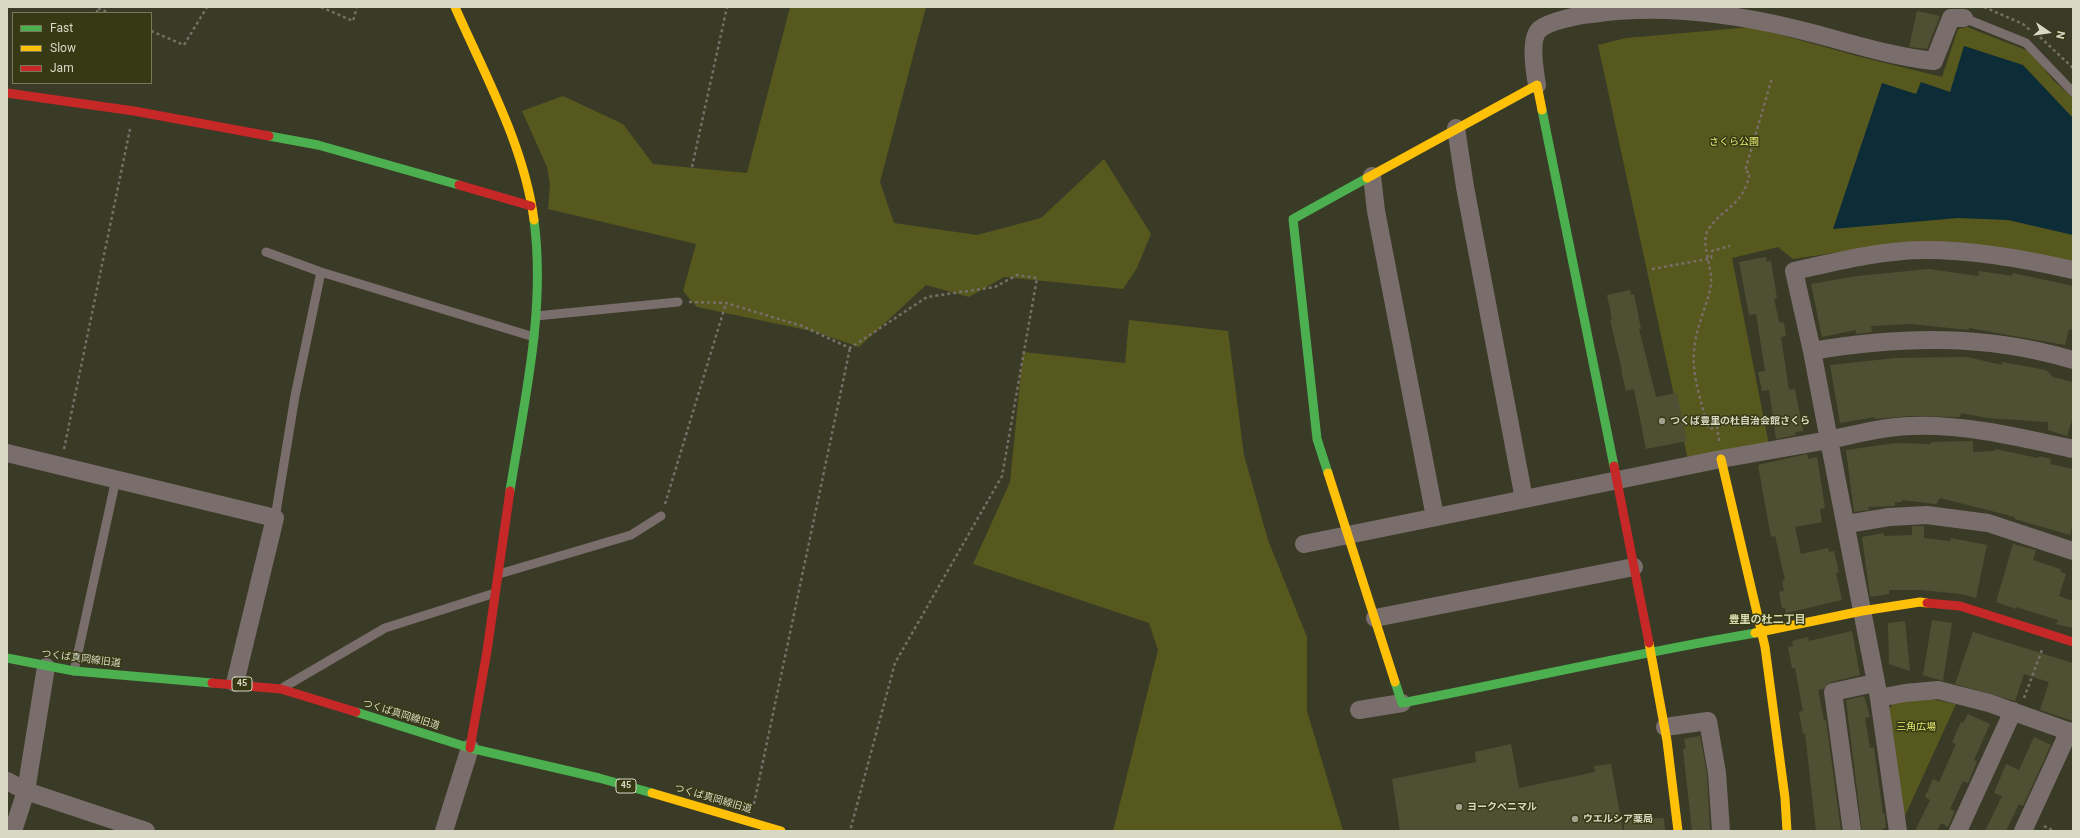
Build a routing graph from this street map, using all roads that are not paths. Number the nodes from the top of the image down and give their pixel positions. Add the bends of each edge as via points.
1 (455, 7) edge
2 (1964, 18) joint
3 (1537, 85) junction
4 (2073, 92) edge
5 (7, 93) edge
6 (1456, 128) junction
7 (1372, 176) junction
8 (532, 206) junction
9 (266, 252) dead end
10 (2073, 270) edge
11 (322, 272) junction
12 (678, 302) road end
13 (536, 316) junction
14 (534, 337) junction
15 (1812, 350) junction
16 (2073, 360) edge
17 (1829, 440) junction
18 (2073, 450) edge
19 (7, 453) edge
20 (1721, 459) junction
21 (116, 479) junction
22 (1617, 482) junction
23 (1524, 499) junction
24 (661, 516) road end
25 (1435, 517) junction
26 (275, 518) junction
27 (1847, 524) junction
28 (1349, 534) junction
29 (1304, 544) dead end
30 (2073, 551) edge
31 (1634, 567) junction
32 (498, 574) junction
33 (495, 593) junction
34 (1862, 611) junction
35 (1375, 618) junction
36 (1762, 632) junction
37 (2073, 642) edge
38 (1651, 651) junction
39 (7, 658) edge
40 (46, 667) junction
41 (74, 671) junction
42 (235, 683) junction
43 (281, 689) junction
44 (1877, 691) junction
45 (1402, 703) junction
46 (1359, 710) dead end
47 (2016, 712) junction
48 (1665, 727) junction
49 (2071, 732) edge
50 (470, 748) junction
51 (7, 781) edge
52 (26, 791) junction
53 (126, 827) edge
54 (13, 831) edge
55 (146, 831) edge
56 (444, 831) edge
57 (781, 831) edge
58 (1678, 831) edge
59 (1721, 831) edge
60 (1788, 831) edge
61 (1852, 831) edge
62 (1898, 831) edge
63 (1958, 831) edge
64 (2023, 831) edge

1 - 8 street via 510,134
2 - 3 street via 1951,18 1934,61 1910,58 1795,29 1690,11 1606,12 1573,16 1540,29 1535,37 1534,63
2 - 4 lane via 2026,44
3 - 6 street
3 - 22 street
5 - 8 street via 134,111 318,145
6 - 7 street
6 - 23 street
7 - 25 street via 1376,211
7 - 28 street via 1293,219 1317,439
8 - 13 street via 538,259
9 - 11 lane
10 - 15 street via 2028,260 1970,252 1925,250 1862,256 1794,271
11 - 14 lane
11 - 26 lane via 295,396
12 - 13 lane
13 - 14 street
14 - 32 street
15 - 16 street via 1856,343 1944,339 1989,342 2042,350
15 - 17 street
17 - 18 street via 1861,432 1910,426 1966,428 2006,434
17 - 20 street
17 - 27 street
19 - 21 street
20 - 22 street
20 - 36 street
21 - 26 street
21 - 41 lane
22 - 23 street
22 - 31 street
23 - 25 street
24 - 32 lane via 631,535
25 - 28 street
26 - 42 street
27 - 30 street via 1889,517 1927,515 1988,523
27 - 34 street
28 - 29 street
28 - 35 street
31 - 35 street
31 - 38 street
32 - 33 street
33 - 43 lane via 385,628
33 - 50 street
34 - 36 street
34 - 37 street via 1920,602 1960,606
34 - 44 street
35 - 45 street
36 - 38 street
36 - 60 street
38 - 45 street
38 - 48 street
39 - 40 street, つくば真岡線旧道 / 45
40 - 41 street, つくば真岡線旧道 / 45
40 - 52 street
41 - 42 street, つくば真岡線旧道 / 45
42 - 43 street, つくば真岡線旧道 / 45
43 - 50 street, つくば真岡線旧道 / 45
44 - 47 street via 1905,693 1938,690
44 - 61 street via 1833,692
44 - 62 street
45 - 46 street
47 - 49 street
47 - 63 street
48 - 58 street
48 - 59 street via 1708,721 1717,773
49 - 64 street
50 - 56 street
50 - 57 street, つくば真岡線旧道 / 45 via 599,778
51 - 52 street
52 - 53 street
52 - 54 street
53 - 55 street

